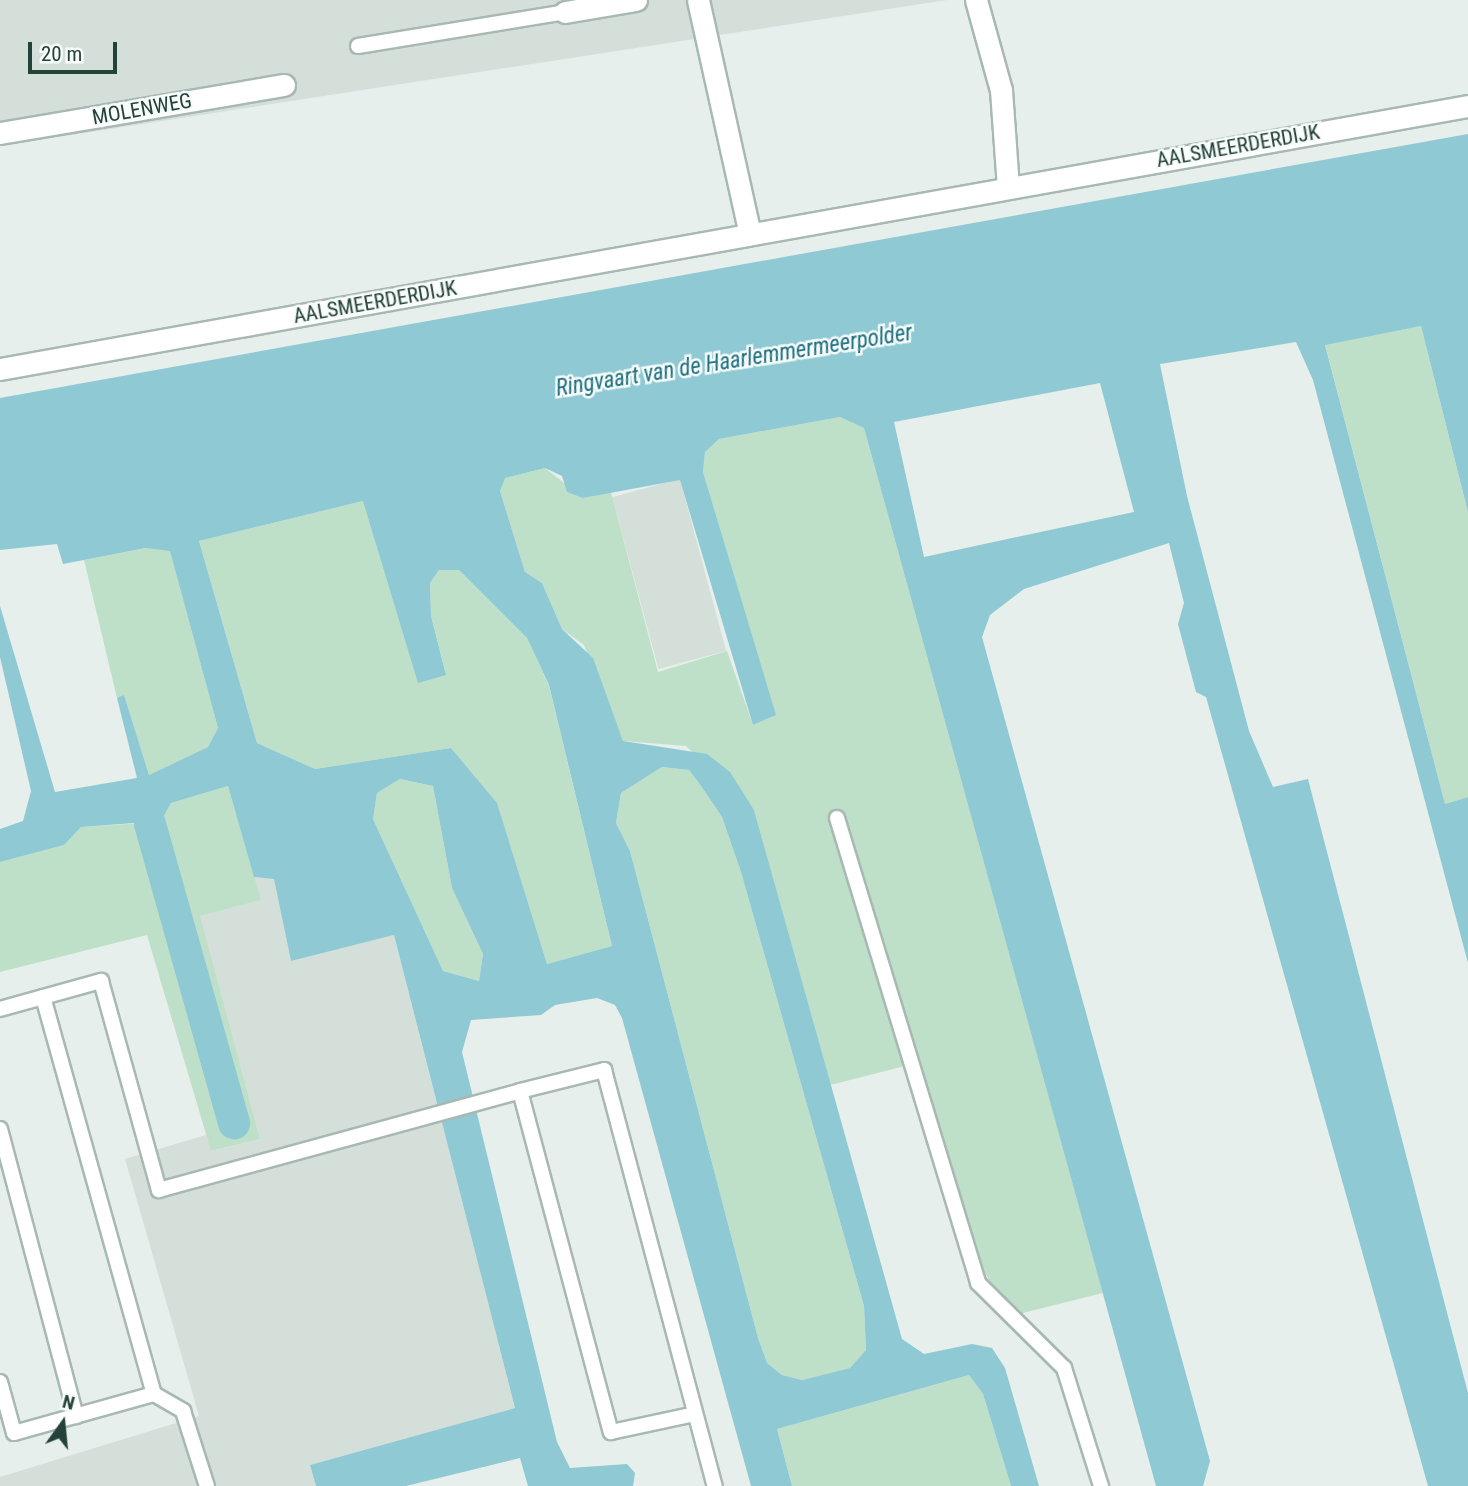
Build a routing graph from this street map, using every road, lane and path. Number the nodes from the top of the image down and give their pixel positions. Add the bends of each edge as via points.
1 (636, 0) edge
2 (698, 0) edge
3 (976, 0) edge
4 (565, 12) joint
5 (358, 46) dead end
6 (285, 85) dead end
7 (1468, 106) edge
8 (0, 134) edge
9 (1009, 187) junction
10 (750, 234) junction
11 (0, 369) edge
12 (837, 818) dead end
13 (43, 997) junction
14 (0, 1009) edge
15 (520, 1091) junction
16 (0, 1129) edge
17 (0, 1382) edge
18 (154, 1394) junction
19 (695, 1414) junction
20 (76, 1416) junction
21 (208, 1486) edge
22 (715, 1486) edge
23 (1101, 1486) edge

1 - 4 street
2 - 10 street
3 - 9 street via 1001,90
4 - 5 lane
6 - 8 street, MOLENWEG
7 - 9 street, AALSMEERDERDIJK
9 - 10 street, AALSMEERDERDIJK
10 - 11 street, AALSMEERDERDIJK
12 - 23 lane via 978,1283 1064,1368
13 - 14 lane
13 - 15 lane via 101,981 159,1190
13 - 18 lane
15 - 19 lane via 611,1432
15 - 19 lane via 604,1070
16 - 20 lane
17 - 20 lane via 14,1433
18 - 20 lane
18 - 21 lane via 183,1411
19 - 22 lane

